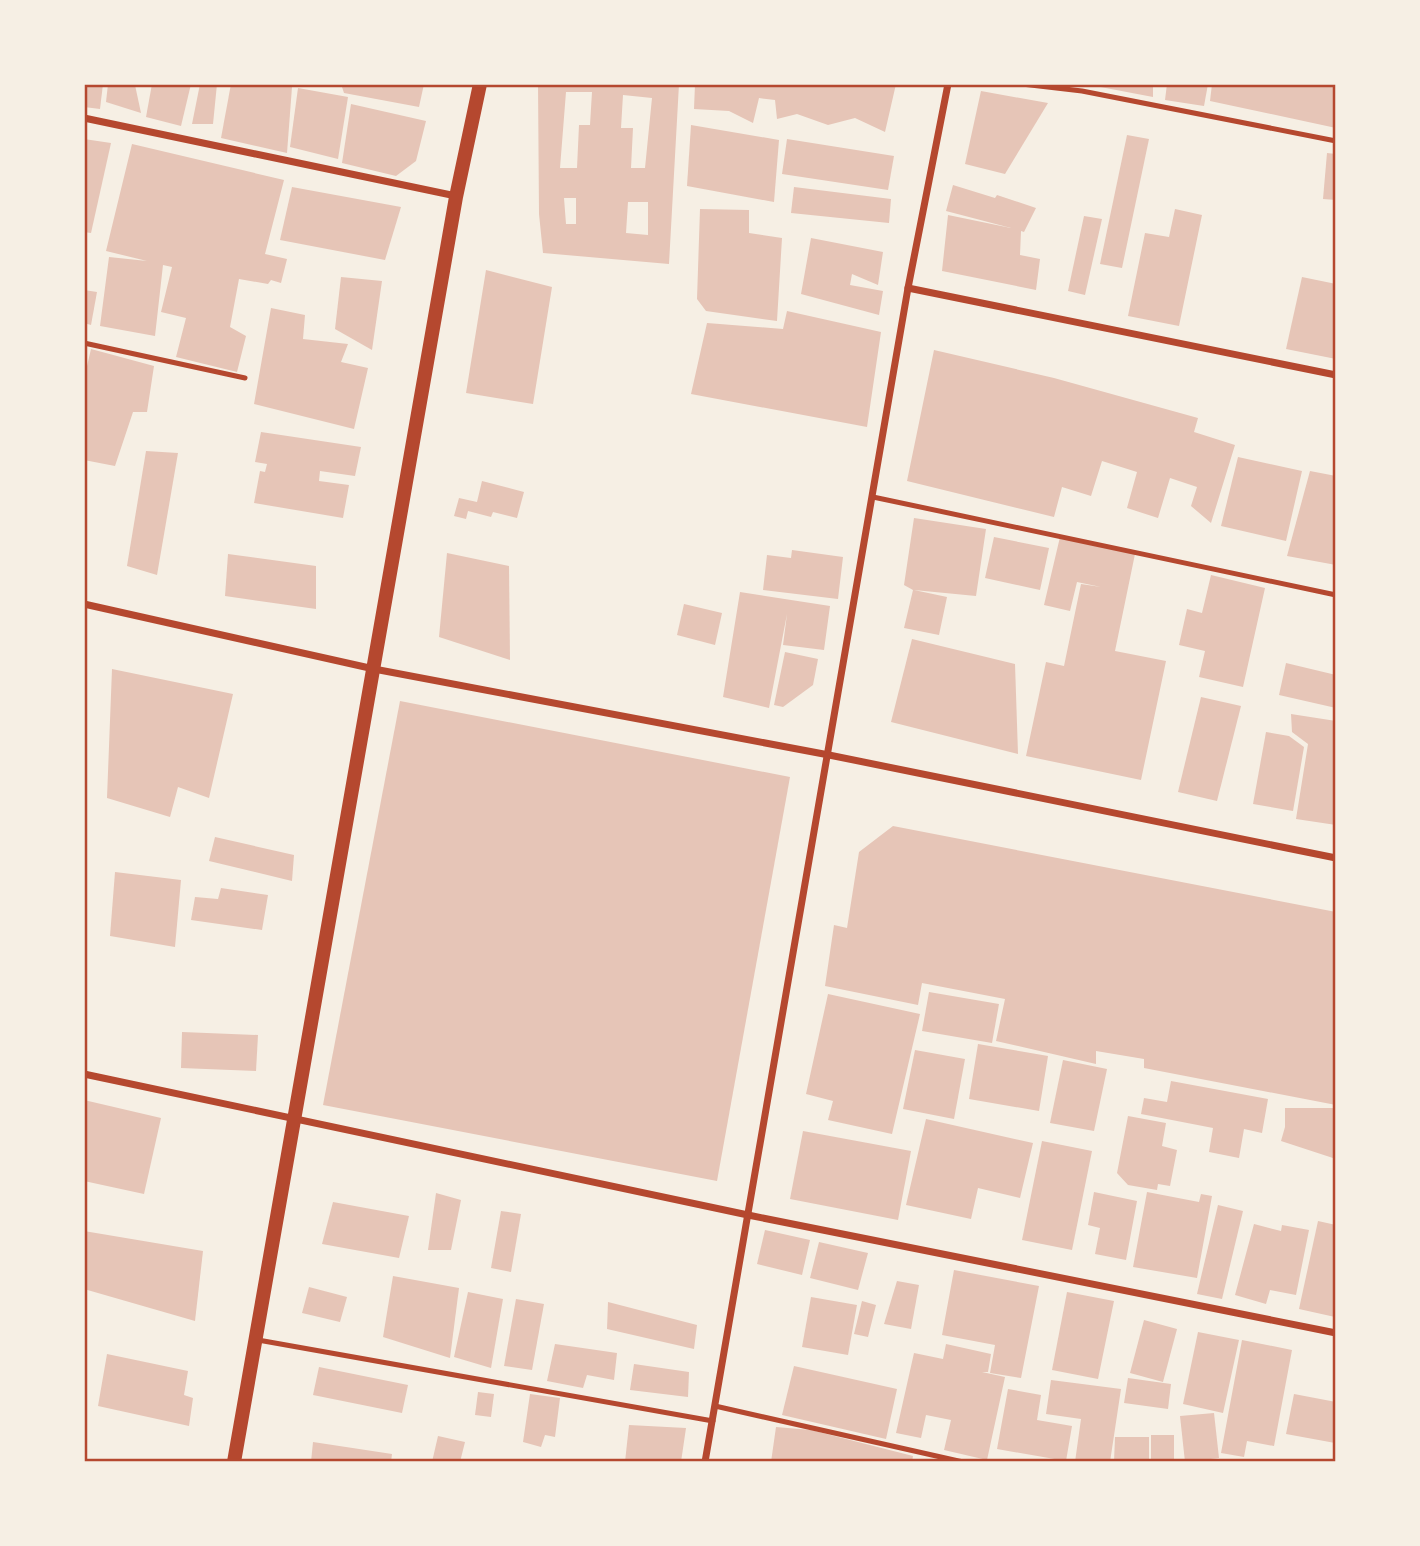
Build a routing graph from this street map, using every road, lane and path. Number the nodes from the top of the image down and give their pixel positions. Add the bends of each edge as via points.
1 (480, 84) edge
2 (948, 84) edge
3 (1022, 84) edge
4 (84, 118) edge
5 (1336, 141) edge
6 (456, 197) junction
7 (908, 288) junction
8 (84, 343) edge
9 (1336, 376) edge
10 (245, 378) dead end
11 (873, 496) junction
12 (1336, 595) edge
13 (84, 604) edge
14 (374, 669) junction
15 (829, 755) junction
16 (1336, 858) edge
17 (84, 1074) edge
18 (293, 1118) junction
19 (748, 1215) junction
20 (1336, 1333) edge
21 (255, 1339) junction
22 (715, 1406) junction
23 (713, 1421) junction
24 (234, 1462) edge
25 (705, 1462) edge
26 (963, 1462) edge

1 - 6 main road
2 - 7 street
3 - 5 lane via 1082,91
4 - 6 street
6 - 14 main road
7 - 9 street
7 - 11 street
8 - 10 lane
11 - 12 lane
11 - 15 street
13 - 14 street
14 - 15 street
14 - 18 main road
15 - 16 street
15 - 19 street
17 - 18 street
18 - 19 street
18 - 21 main road
19 - 20 street
19 - 22 street
21 - 23 lane
21 - 24 main road
22 - 23 street
22 - 26 lane
23 - 25 street

